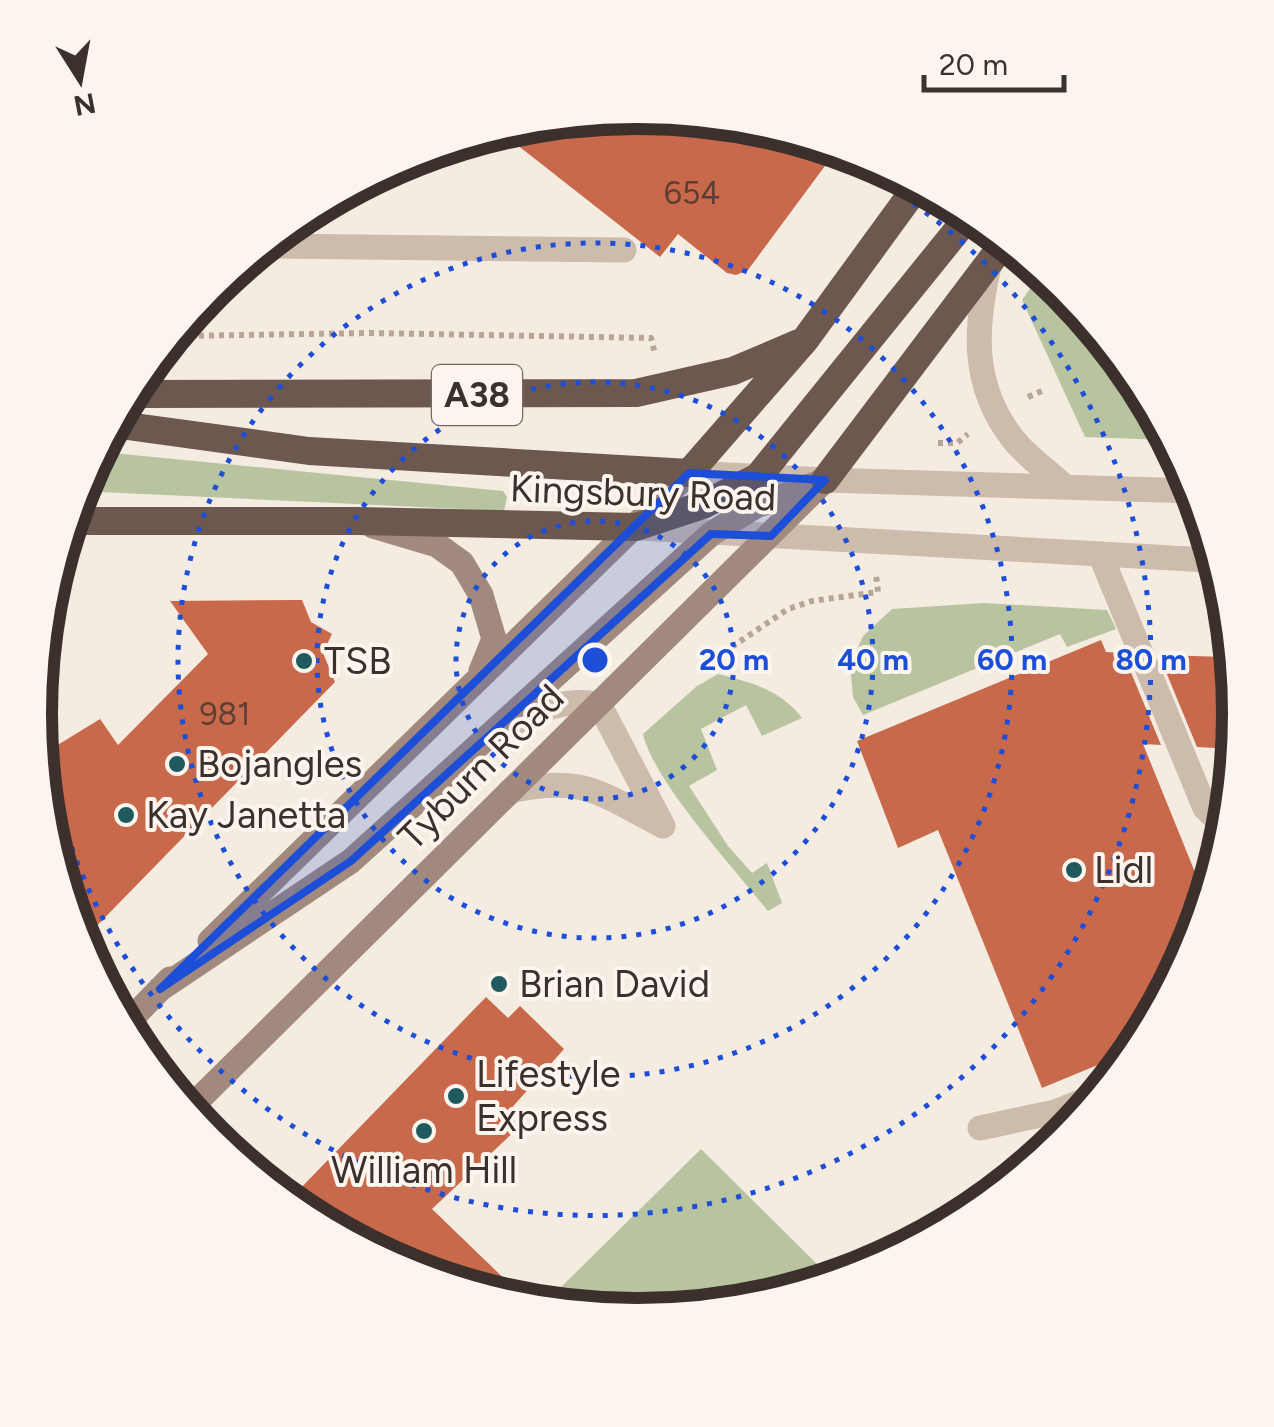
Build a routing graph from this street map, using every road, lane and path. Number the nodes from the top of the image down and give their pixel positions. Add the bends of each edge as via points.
1 (909, 196) edge
2 (960, 227) edge
3 (286, 246) edge
4 (624, 250) dead end
5 (995, 254) edge
6 (191, 336) edge
7 (651, 338) dead end
8 (804, 340) junction
9 (148, 394) edge
10 (129, 425) edge
11 (978, 426) dead end
12 (938, 459) dead end
13 (689, 473) junction
14 (758, 477) junction
15 (825, 480) junction
16 (1064, 486) junction
17 (1177, 490) edge
18 (86, 521) edge
19 (358, 522) junction
20 (636, 527) junction
21 (711, 534) junction
22 (770, 536) junction
23 (1100, 554) junction
24 (1201, 560) edge
25 (876, 573) dead end
26 (696, 646) dead end
27 (478, 681) junction
28 (599, 704) junction
29 (495, 732) junction
30 (510, 791) junction
31 (1212, 815) edge
32 (160, 989) junction
33 (136, 1014) edge
34 (199, 1100) edge
35 (1070, 1106) edge
36 (980, 1128) dead end

1 - 8 highway
2 - 14 highway, Tyburn Road
3 - 4 street
5 - 15 highway
5 - 16 street via 978,314 980,363 1014,440
6 - 7 path
8 - 9 highway, A38 via 733,371 636,393
8 - 13 highway
10 - 13 highway via 309,452
11 - 12 path via 957,443 938,443
13 - 14 street, Kingsbury Road
13 - 20 main road, Tyburn Road
14 - 15 street, Kingsbury Road
14 - 20 highway, Tyburn Road via 703,506
15 - 16 street, Kingsbury Road
15 - 21 main road via 756,506
15 - 22 main road, Tyburn Road
16 - 17 street, Kingsbury Road
18 - 19 highway, Kingsbury Road
19 - 20 highway, Kingsbury Road
19 - 27 main road via 436,545 462,564 482,595 494,639
20 - 21 street, Kingsbury Road
20 - 27 main road, Tyburn Road
21 - 22 street, Kingsbury Road
21 - 29 main road
22 - 23 street, Kingsbury Road
22 - 28 main road, Tyburn Road
23 - 24 street, Kingsbury Road
23 - 31 street
25 - 26 path via 878,592 788,608 712,661
27 - 32 main road, Tyburn Road
28 - 29 street via 550,706
28 - 30 main road, Tyburn Road
28 - 30 street via 663,826 586,786 547,783
29 - 32 main road via 350,860
30 - 34 main road, Tyburn Road
32 - 33 main road, Tyburn Road
35 - 36 street

